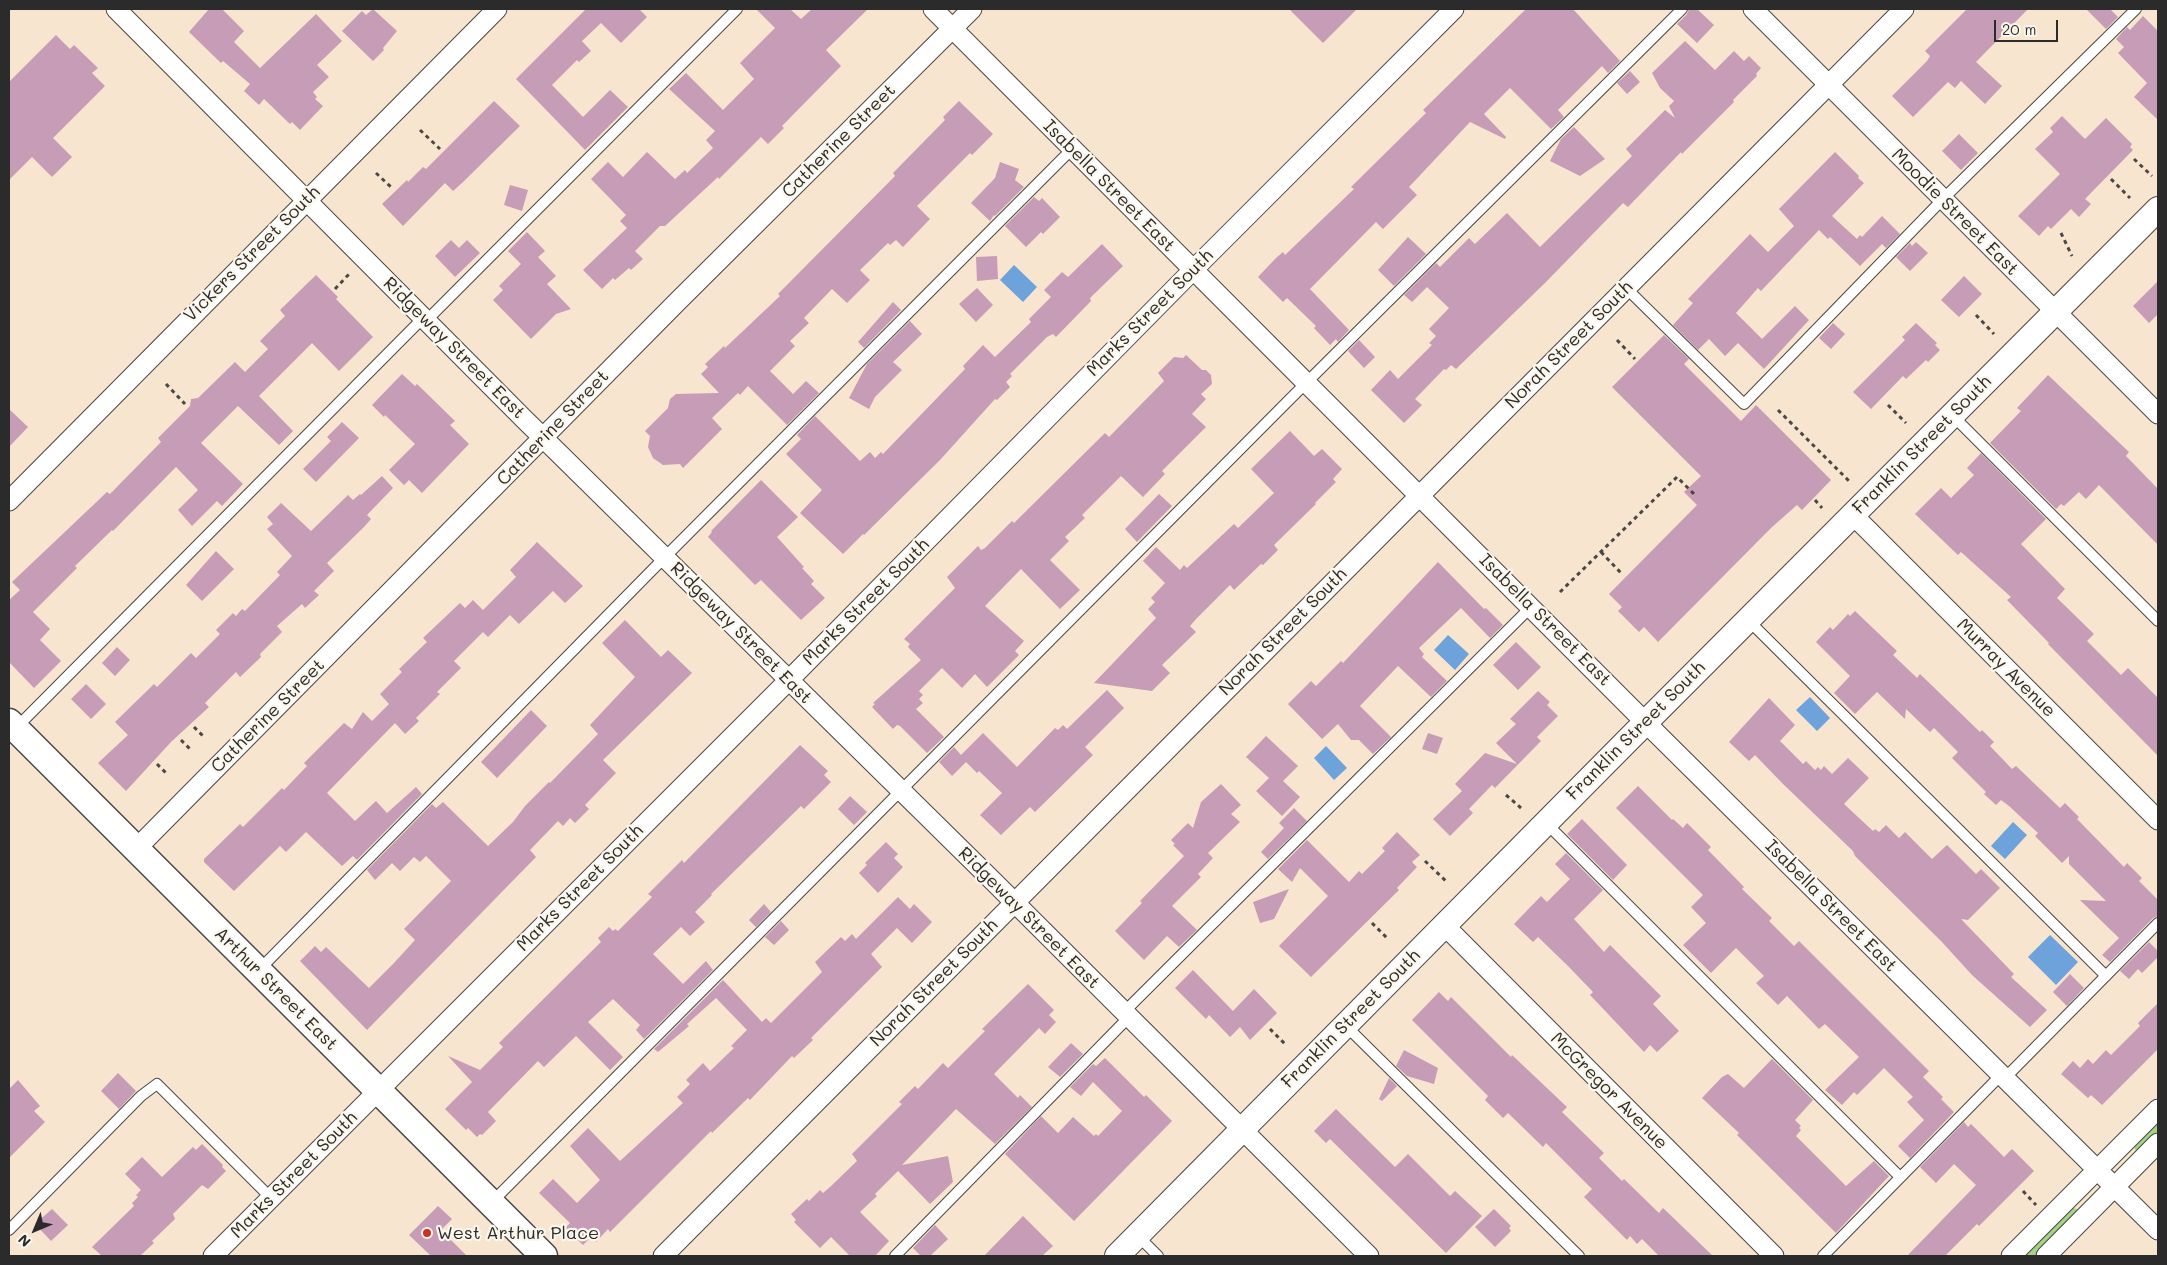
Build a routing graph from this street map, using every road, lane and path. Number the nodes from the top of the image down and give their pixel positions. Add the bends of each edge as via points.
1 (496, 9) edge
2 (737, 9) edge
3 (933, 9) edge
4 (972, 9) edge
5 (1454, 9) edge
6 (1682, 9) edge
7 (1753, 9) edge
8 (1904, 9) edge
9 (2136, 9) edge
10 (124, 11) edge
11 (952, 28) junction
12 (1827, 84) junction
13 (420, 130) dead end
14 (1072, 149) junction
15 (440, 150) dead end
16 (2134, 159) dead end
17 (376, 173) dead end
18 (2152, 176) dead end
19 (2111, 180) dead end
20 (393, 188) dead end
21 (2130, 198) dead end
22 (1942, 199) junction
23 (307, 200) junction
24 (2158, 209) edge
25 (2062, 233) dead end
26 (2072, 256) dead end
27 (1192, 270) junction
28 (350, 273) dead end
29 (1626, 288) junction
30 (335, 289) dead end
31 (2055, 311) junction
32 (1976, 315) dead end
33 (425, 319) junction
34 (1994, 334) dead end
35 (1617, 340) dead end
36 (1635, 359) dead end
37 (1307, 383) junction
38 (166, 384) dead end
39 (185, 404) dead end
40 (1888, 405) dead end
41 (1778, 410) dead end
42 (2158, 414) edge
43 (1952, 415) junction
44 (1906, 423) dead end
45 (543, 437) junction
46 (1849, 481) dead end
47 (1419, 494) junction
48 (1696, 496) dead end
49 (1815, 500) dead end
50 (9, 501) edge
51 (1822, 508) dead end
52 (1853, 515) junction
53 (1600, 552) junction
54 (665, 557) junction
55 (1621, 573) dead end
56 (1560, 592) dead end
57 (1531, 607) junction
58 (1748, 620) junction
59 (2158, 620) edge
60 (788, 681) junction
61 (1646, 722) junction
62 (12, 725) edge
63 (194, 727) dead end
64 (204, 737) dead end
65 (181, 740) dead end
66 (191, 750) dead end
67 (157, 764) dead end
68 (167, 774) dead end
69 (900, 790) junction
70 (1506, 795) dead end
71 (1520, 808) dead end
72 (2158, 820) edge
73 (1546, 822) junction
74 (136, 849) junction
75 (1425, 861) dead end
76 (1447, 882) dead end
77 (1014, 903) junction
78 (1372, 923) dead end
79 (2158, 923) edge
80 (1444, 925) junction
81 (1389, 940) dead end
82 (258, 971) junction
83 (2106, 976) junction
84 (1126, 1015) junction
85 (1346, 1026) junction
86 (1270, 1029) dead end
87 (1286, 1045) dead end
88 (2004, 1076) junction
89 (377, 1090) junction
90 (2158, 1108) edge
91 (1241, 1130) junction
92 (2158, 1143) edge
93 (2098, 1169) junction
94 (1900, 1177) junction
95 (2115, 1186) junction
96 (271, 1198) junction
97 (491, 1204) junction
98 (9, 1230) edge
99 (2158, 1230) edge
100 (1137, 1235) junction
101 (213, 1256) edge
102 (544, 1256) edge
103 (663, 1256) edge
104 (895, 1256) edge
105 (1117, 1256) edge
106 (1158, 1256) edge
107 (1369, 1256) edge
108 (1578, 1256) edge
109 (1774, 1256) edge
110 (1823, 1256) edge
111 (2011, 1256) edge
112 (2046, 1256) edge

1 - 23 street, Vickers Street South
2 - 33 lane
3 - 11 street, Isabella Street East
4 - 11 street, Catherine Street
5 - 27 street, Marks Street South
6 - 37 lane
7 - 12 street, Moodie Street East
8 - 12 street, Norah Street South
9 - 22 lane
10 - 23 street, Ridgeway Street East
11 - 14 street, Isabella Street East
11 - 45 street, Catherine Street
12 - 22 street, Moodie Street East
12 - 29 street, Norah Street South
13 - 15 path
14 - 27 street, Isabella Street East
14 - 54 lane
16 - 18 path
17 - 20 path
19 - 21 path
22 - 29 lane via 1744,404
22 - 31 street, Moodie Street East
23 - 33 street, Ridgeway Street East
23 - 50 street, Vickers Street South
24 - 31 street, Franklin Street South
25 - 26 path
27 - 37 street, Isabella Street East
27 - 60 street, Marks Street South
28 - 30 path
29 - 47 street, Norah Street South
31 - 42 street, Moodie Street East
31 - 43 street, Franklin Street South
32 - 34 path
33 - 45 street, Ridgeway Street East
33 - 62 lane
35 - 36 path
37 - 47 street, Isabella Street East
37 - 69 lane
38 - 39 path
40 - 44 path
41 - 46 path
43 - 52 street, Franklin Street South
43 - 59 lane
45 - 54 street, Ridgeway Street East
45 - 74 street, Catherine Street
47 - 57 street, Isabella Street East
47 - 77 street, Norah Street South
48 - 53 path via 1677,476
49 - 51 path
52 - 58 street, Franklin Street South
52 - 72 street, Murray Avenue
53 - 55 path
53 - 56 path
54 - 60 street, Ridgeway Street East
54 - 82 lane
57 - 61 street, Isabella Street East
57 - 84 lane
58 - 61 street, Franklin Street South
58 - 83 lane
60 - 69 street, Ridgeway Street East
60 - 89 street, Marks Street South
61 - 73 street, Franklin Street South
61 - 88 street, Isabella Street East
62 - 74 main road, Arthur Street East
63 - 64 path
65 - 66 path
67 - 68 path
69 - 77 street, Ridgeway Street East
69 - 97 lane
70 - 71 path
73 - 80 street, Franklin Street South
73 - 94 lane
74 - 82 main road, Arthur Street East
75 - 76 path
77 - 84 street, Ridgeway Street East
77 - 103 street, Norah Street South
78 - 81 path
79 - 83 lane
80 - 85 street, Franklin Street South
80 - 109 street, McGregor Avenue
82 - 89 main road, Arthur Street East
83 - 88 lane
84 - 91 street, Ridgeway Street East
84 - 104 lane
85 - 91 street, Franklin Street South
85 - 108 lane
86 - 87 path
88 - 93 street, Isabella Street East
88 - 94 lane
89 - 96 street, Marks Street South
89 - 97 main road, Arthur Street East
90 - 93 street
91 - 100 street, Franklin Street South
91 - 107 street, Ridgeway Street East
92 - 95 street
93 - 95 street, Isabella Street East
93 - 111 street
94 - 110 lane
95 - 99 street, Isabella Street East
95 - 112 street
96 - 98 lane via 157,1084 141,1096
96 - 101 street, Marks Street South
97 - 102 main road, Arthur Street East
100 - 105 street, Franklin Street South
100 - 106 lane

